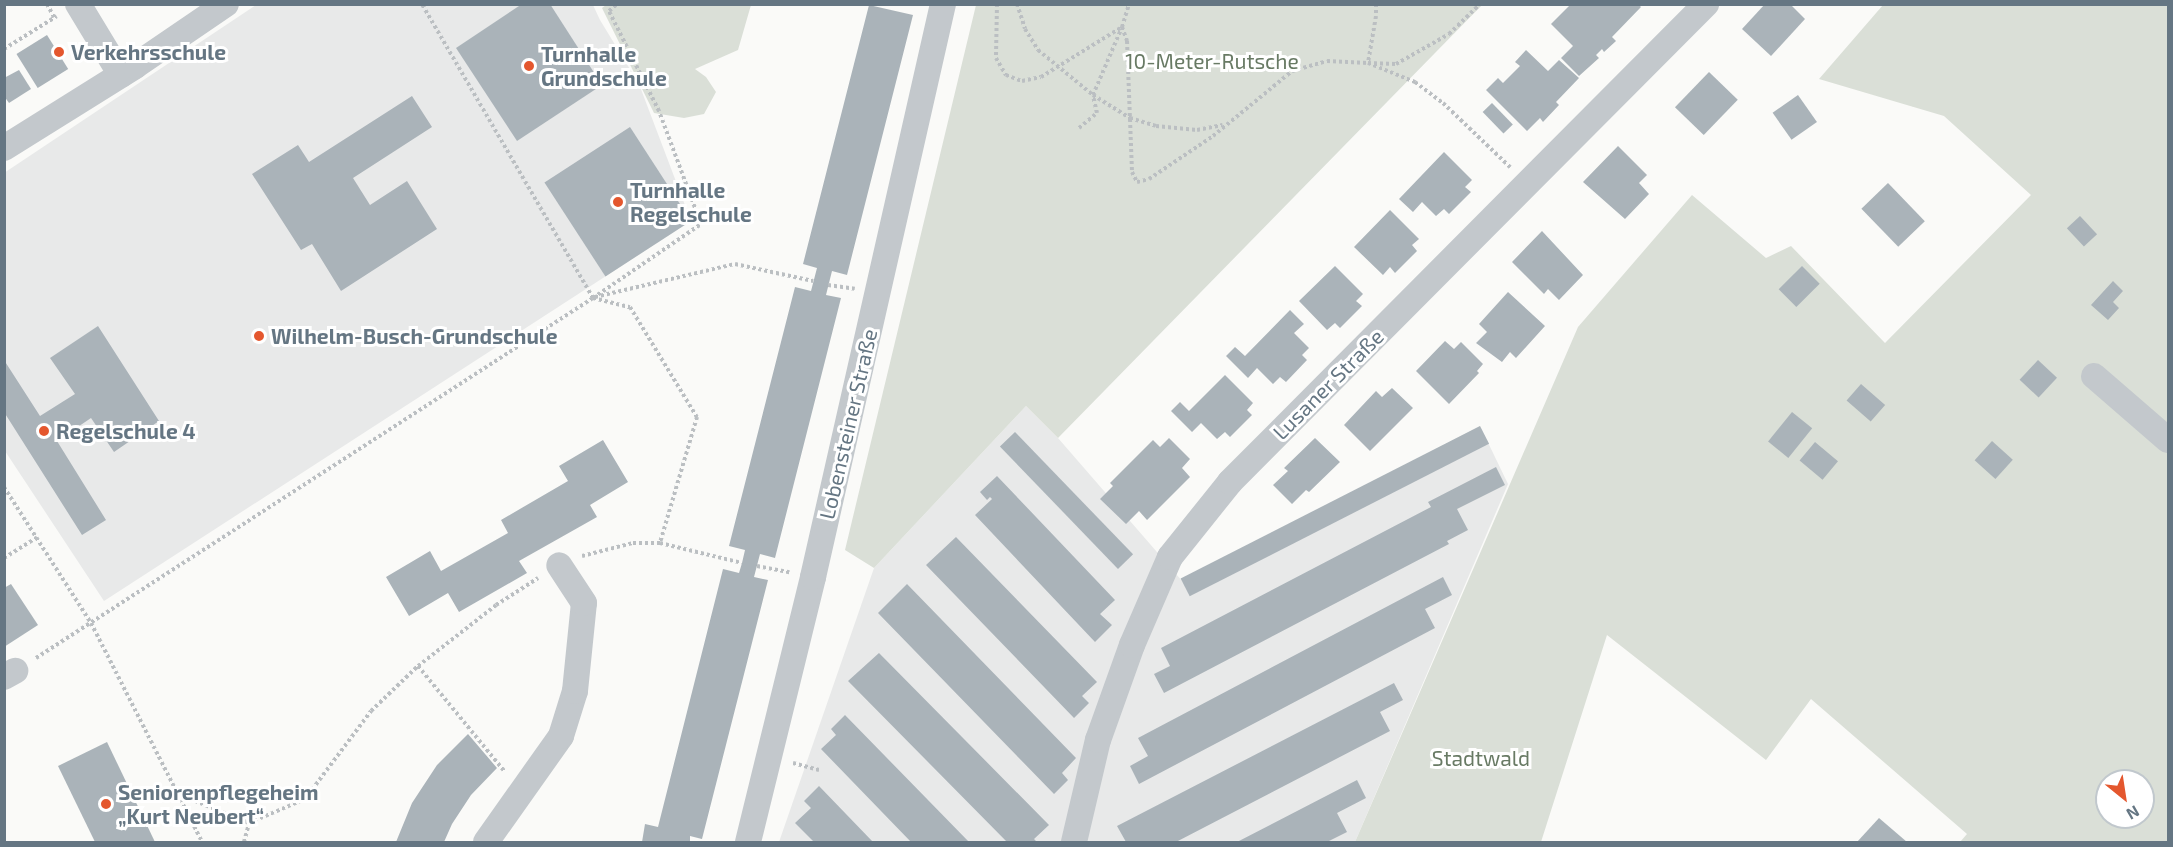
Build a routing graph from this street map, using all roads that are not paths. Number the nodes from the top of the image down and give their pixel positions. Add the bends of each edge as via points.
1 (226, 4) edge
2 (943, 4) edge
3 (1706, 4) edge
4 (70, 9) edge
5 (121, 75) junction
6 (4, 148) edge
7 (2094, 376) dead end
8 (2169, 441) edge
9 (559, 565) road end
10 (486, 843) edge
11 (748, 843) edge
12 (1074, 843) edge

1 - 5 street
2 - 11 street, Lobensteiner Straße via 813,577
3 - 12 street, Lusaner Straße via 1230,482 1170,557 1132,645 1098,741
4 - 5 street
5 - 6 street
7 - 8 street
9 - 10 street via 584,603 575,691 561,736

